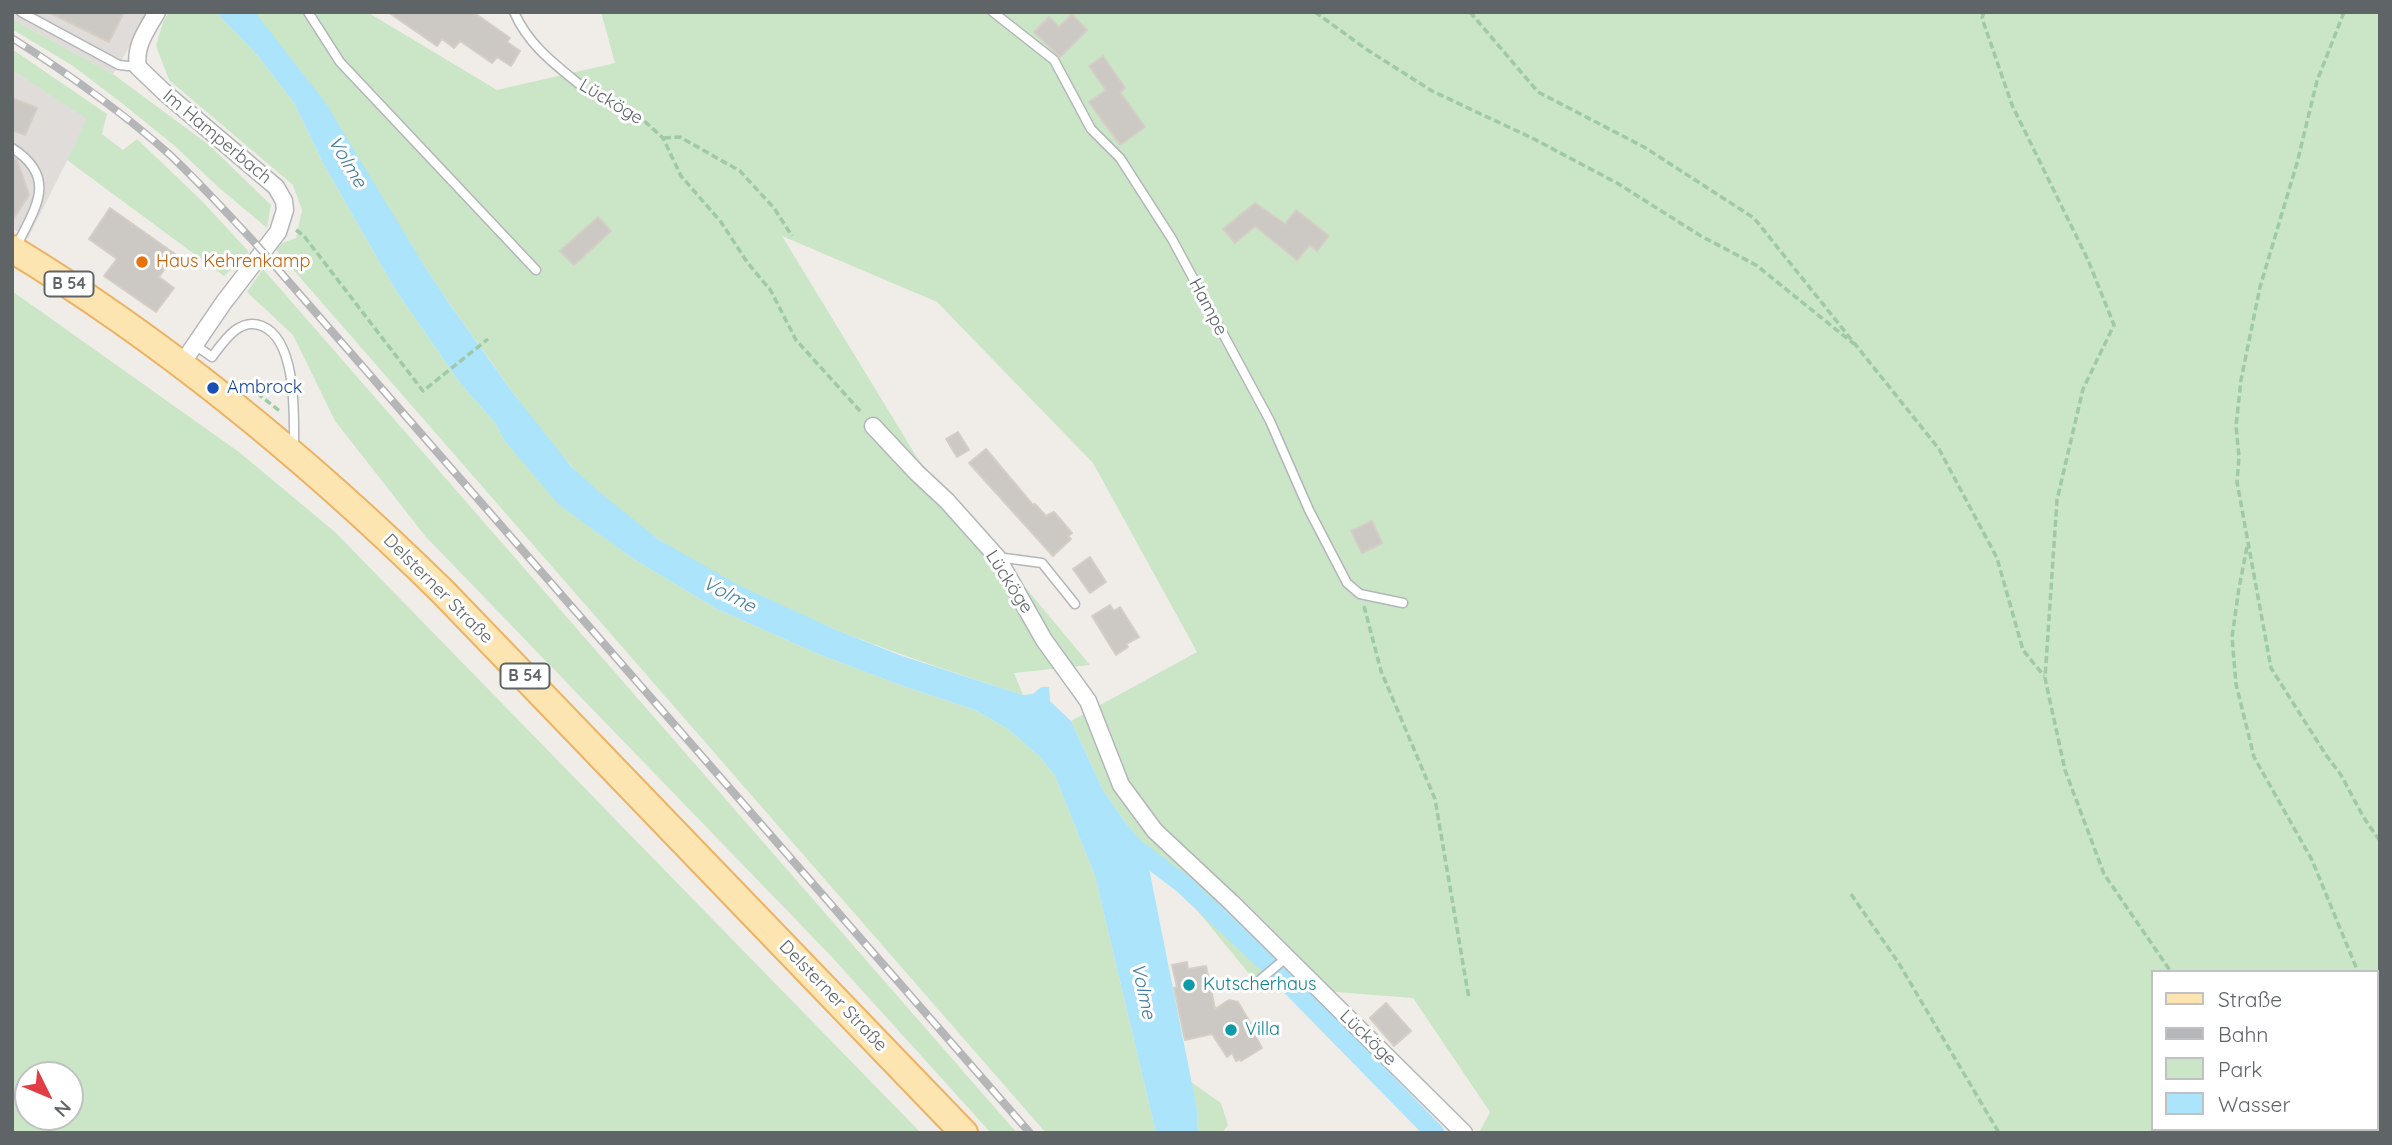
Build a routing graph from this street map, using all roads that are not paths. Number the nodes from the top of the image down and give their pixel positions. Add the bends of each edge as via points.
1 (22, 12) edge
2 (157, 12) edge
3 (307, 12) edge
4 (514, 12) edge
5 (993, 12) edge
6 (138, 67) junction
7 (579, 84) road end
8 (12, 148) edge
9 (13, 249) edge
10 (536, 270) dead end
11 (188, 355) junction
12 (873, 426) road end
13 (294, 453) junction
14 (997, 557) junction
15 (1403, 603) dead end
16 (1075, 604) dead end
17 (1286, 958) junction
18 (1261, 979) dead end
19 (964, 1133) edge
20 (1464, 1133) edge

1 - 6 lane via 120,65
2 - 6 street via 138,50
3 - 10 lane via 340,62
4 - 7 lane, Lücköge via 530,40
5 - 15 lane, Hampe via 1054,60 1090,129 1120,158 1151,205 1270,421 1347,583 1360,594
6 - 11 street, Im Hamperbach via 276,187 284,201 278,232
8 - 9 lane via 37,172 41,193
9 - 11 main road, Delsterner Straße / B 54
11 - 13 main road, Delsterner Straße / B 54
11 - 13 lane via 212,357 238,328 257,324 275,335 289,370
12 - 14 street, Lücköge
13 - 19 main road, Delsterner Straße / B 54 via 444,593
14 - 16 lane via 1042,563
14 - 17 street, Lücköge via 1044,640 1088,701 1121,785 1155,831
17 - 18 lane
17 - 20 street, Lücköge

